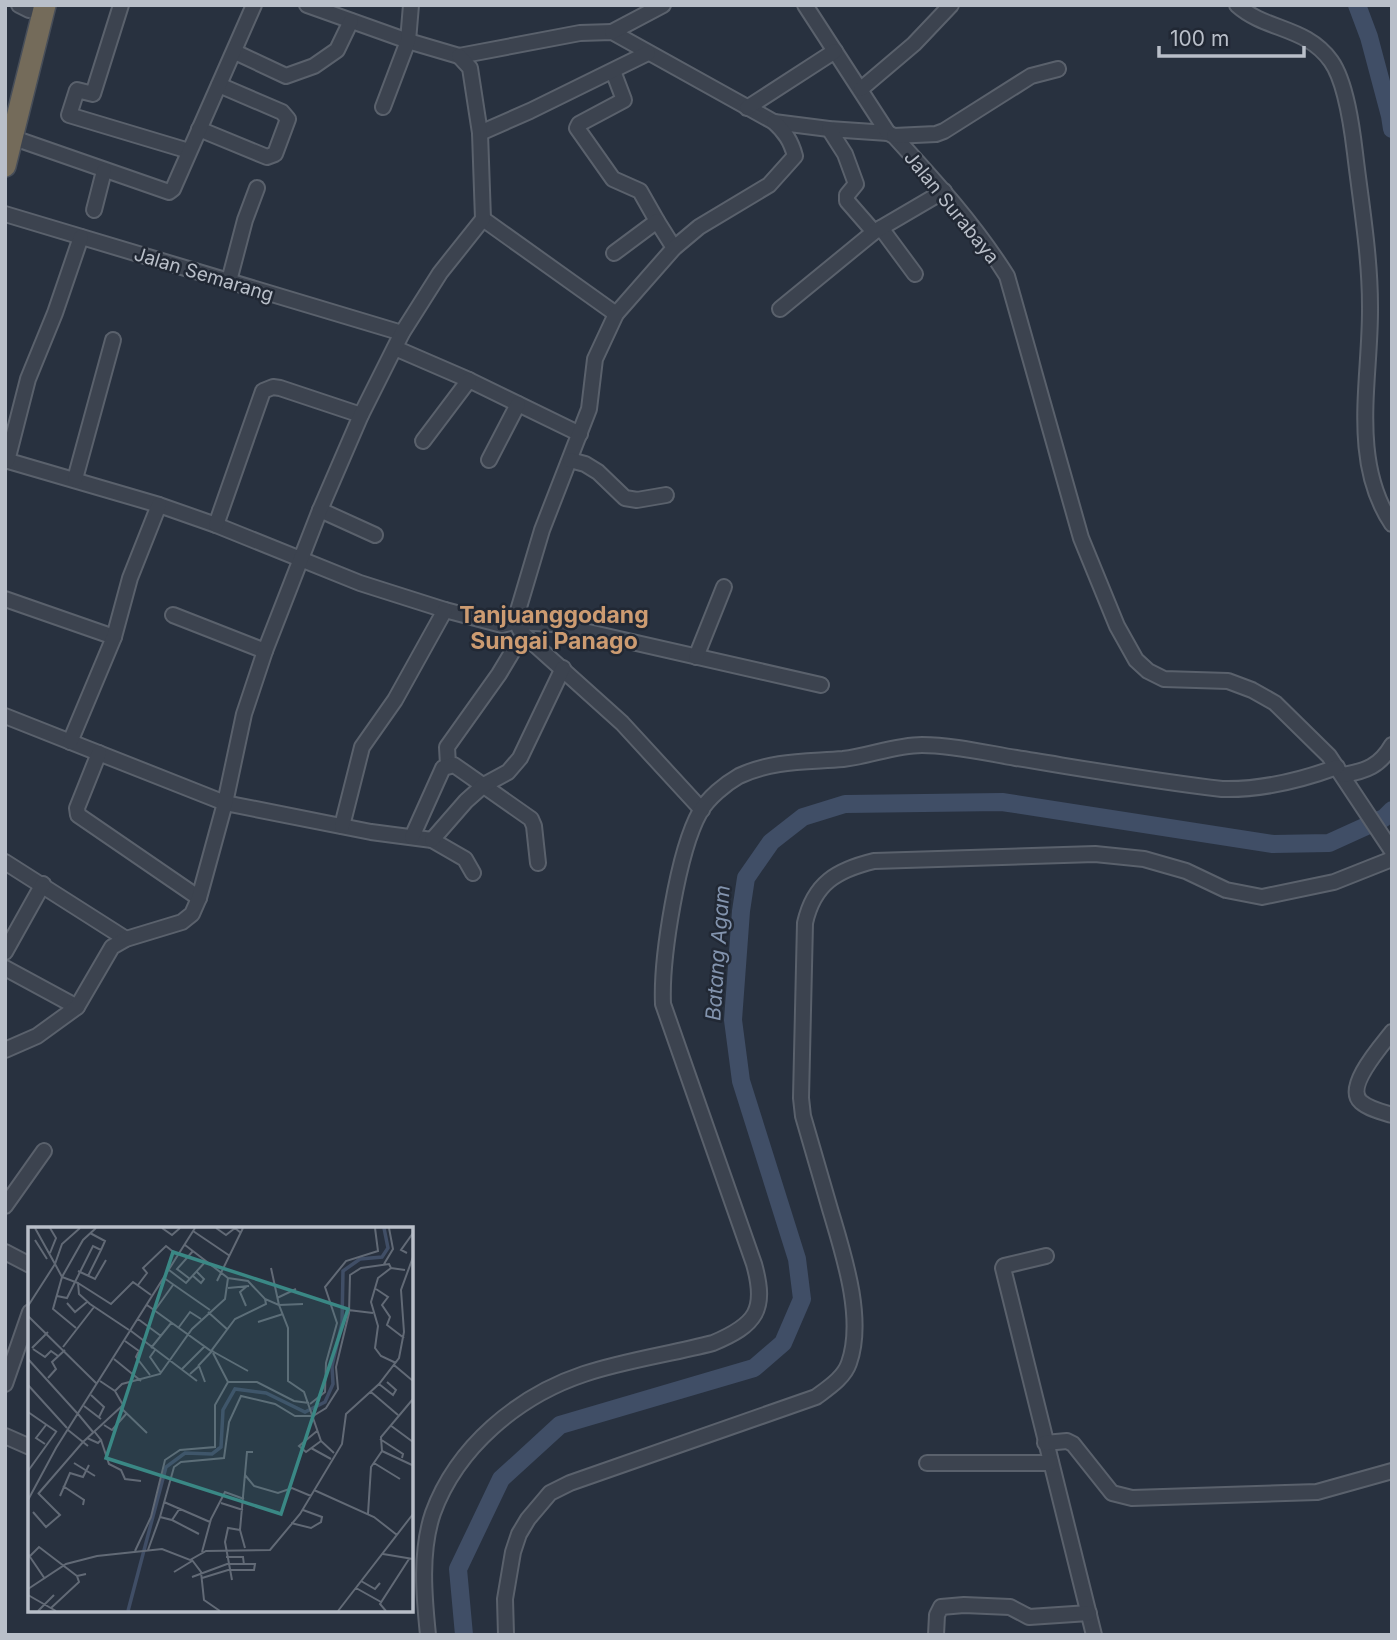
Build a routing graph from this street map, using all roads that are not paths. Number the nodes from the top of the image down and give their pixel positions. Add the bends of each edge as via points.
1 (121, 5) edge
2 (254, 5) edge
3 (307, 5) edge
4 (411, 5) edge
5 (663, 5) edge
6 (805, 5) edge
7 (951, 5) edge
8 (1237, 5) edge
9 (31, 6) edge
10 (351, 21) junction
11 (612, 33) junction
12 (408, 41) junction
13 (835, 51) junction
14 (235, 52) junction
15 (478, 53) junction
16 (648, 53) junction
17 (459, 56) junction
18 (470, 68) junction
19 (1058, 69) dead end
20 (613, 71) junction
21 (219, 85) junction
22 (861, 89) junction
23 (383, 107) dead end
24 (747, 108) junction
25 (5, 111) edge
26 (774, 122) junction
27 (199, 129) junction
28 (829, 130) junction
29 (480, 133) junction
30 (891, 135) junction
31 (11, 138) junction
32 (189, 151) junction
33 (5, 166) edge
34 (104, 171) junction
35 (257, 188) dead end
36 (944, 191) junction
37 (94, 210) dead end
38 (5, 214) edge
39 (483, 219) junction
40 (657, 221) junction
41 (877, 230) junction
42 (81, 237) junction
43 (674, 248) junction
44 (614, 253) dead end
45 (915, 274) dead end
46 (229, 281) junction
47 (780, 309) dead end
48 (616, 314) junction
49 (402, 333) junction
50 (113, 340) dead end
51 (395, 348) junction
52 (469, 380) junction
53 (518, 404) junction
54 (361, 415) junction
55 (580, 435) junction
56 (423, 441) dead end
57 (489, 460) dead end
58 (570, 460) junction
59 (6, 461) edge
60 (75, 479) junction
61 (666, 495) dead end
62 (159, 505) junction
63 (320, 510) junction
64 (1392, 524) edge
65 (216, 525) junction
66 (375, 535) dead end
67 (301, 558) junction
68 (724, 587) dead end
69 (5, 599) edge
70 (446, 610) junction
71 (173, 615) dead end
72 (519, 624) junction
73 (114, 637) junction
74 (265, 651) junction
75 (696, 657) junction
76 (563, 668) junction
77 (821, 685) dead end
78 (5, 716) edge
79 (70, 742) junction
80 (1392, 745) edge
81 (99, 753) junction
82 (448, 765) junction
83 (1343, 776) junction
84 (484, 785) junction
85 (225, 803) junction
86 (702, 810) junction
87 (342, 827) junction
88 (412, 837) junction
89 (432, 840) junction
90 (1392, 851) edge
91 (1392, 859) edge
92 (5, 862) edge
93 (538, 863) dead end
94 (473, 873) dead end
95 (43, 884) junction
96 (199, 898) junction
97 (126, 939) junction
98 (5, 952) edge
99 (5, 968) edge
100 (76, 1007) junction
101 (1392, 1032) edge
102 (5, 1050) edge
103 (1392, 1115) edge
104 (44, 1152) dead end
105 (5, 1206) edge
106 (5, 1252) edge
107 (1046, 1256) dead end
108 (28, 1264) edge
109 (28, 1318) edge
110 (5, 1384) edge
111 (5, 1436) edge
112 (1045, 1443) junction
113 (28, 1446) edge
114 (1051, 1462) junction
115 (928, 1463) dead end
116 (1392, 1471) edge
117 (1089, 1613) junction
118 (428, 1635) edge
119 (506, 1635) edge
120 (936, 1635) edge
121 (1094, 1635) edge

1 - 32 street via 93,94 77,90 69,115
2 - 14 street
3 - 10 street
4 - 12 street
5 - 11 street
6 - 13 street
7 - 22 street
8 - 64 street via 1254,18 1301,35 1332,61 1338,73 1352,130 1367,251 1366,445 1376,496
9 - 25 highway
9 - 31 highway
10 - 12 street
10 - 14 street via 337,50 314,66 286,76
11 - 15 street via 580,33
11 - 16 street, Jalan Surabaya
12 - 17 street
12 - 23 street
13 - 22 street
13 - 24 street
14 - 21 street
15 - 17 street
15 - 18 street
16 - 20 street
16 - 24 street, Jalan Surabaya
17 - 18 street
18 - 29 street
19 - 30 street via 1031,76 944,131
20 - 29 street
20 - 40 street via 624,100 577,128 613,179 640,191
21 - 27 street
21 - 27 street via 289,119 275,154 267,157
22 - 30 street
24 - 26 street, Jalan Surabaya
26 - 28 street, Jalan Surabaya
26 - 43 street via 792,146 792,162 769,185
27 - 32 street
28 - 30 street, Jalan Surabaya
28 - 41 street via 845,154 856,184 847,201
29 - 39 street
30 - 36 street, Jalan Surabaya
31 - 33 highway
31 - 34 street
32 - 34 street via 169,192
34 - 37 street
35 - 46 street
36 - 41 street
36 - 83 street, Jalan Surabaya via 1007,276 1081,538 1136,660 1164,679 1228,681 1252,690 1275,703
38 - 42 street, Jalan Semarang
39 - 48 street
39 - 49 street via 440,273
40 - 43 street
40 - 44 street
41 - 45 street
41 - 47 street
42 - 46 street, Jalan Semarang
42 - 59 street via 28,379
43 - 48 street
46 - 49 street, Jalan Semarang
48 - 55 street via 595,359 589,409
49 - 51 street
50 - 60 street
51 - 52 street
51 - 54 street
52 - 53 street
52 - 56 street
53 - 55 street
53 - 57 street
54 - 63 street
54 - 65 street via 280,388 263,391
55 - 58 street
58 - 61 street via 598,472 625,498
58 - 72 street via 542,530
59 - 60 street
60 - 62 street
62 - 65 street
62 - 73 street via 130,578
63 - 66 street
63 - 67 street
65 - 67 street
67 - 70 street via 360,583
67 - 74 street
68 - 75 street
69 - 73 street
70 - 72 street via 502,625
70 - 87 street via 395,700 362,747
71 - 74 street
72 - 75 street via 553,624
72 - 76 street
72 - 82 street via 499,674 447,747
73 - 79 street
74 - 85 street via 244,714
75 - 77 street
76 - 84 street via 520,758 508,772
76 - 86 street
78 - 79 street
79 - 81 street
80 - 83 street via 1377,765
81 - 85 street
81 - 96 street via 78,814
82 - 84 street
82 - 88 street
83 - 86 street via 1314,775 1251,789 1222,789 910,745 757,769 736,778
83 - 90 street, Jalan Surabaya
84 - 89 street
84 - 93 street via 531,819
85 - 87 street
85 - 96 street
86 - 118 street via 690,834 674,904 663,1004 754,1264 761,1295 758,1311 749,1324 713,1343 582,1375 513,1410 484,1434 449,1476 432,1516 423,1587
87 - 88 street
88 - 89 street
89 - 94 street via 465,859
91 - 119 street via 1335,882 1262,897 1226,890 1144,859 1095,854 874,860 826,881 810,903 805,923 801,1098 851,1281 848,1365 816,1397 550,1493 528,1519 513,1552 505,1599
92 - 95 street
95 - 97 street
95 - 98 street
96 - 97 street via 192,914 182,922
97 - 100 street via 112,947
99 - 100 street
100 - 102 street via 37,1036
101 - 103 street via 1360,1078 1356,1094 1362,1103
104 - 105 street
106 - 108 street
107 - 112 street via 1003,1267
109 - 110 street
111 - 113 street
112 - 114 street
112 - 116 street via 1073,1444 1112,1493 1132,1498 1317,1492
114 - 115 street
114 - 117 street
117 - 120 street via 1029,1617 1010,1607 942,1607
117 - 121 street

